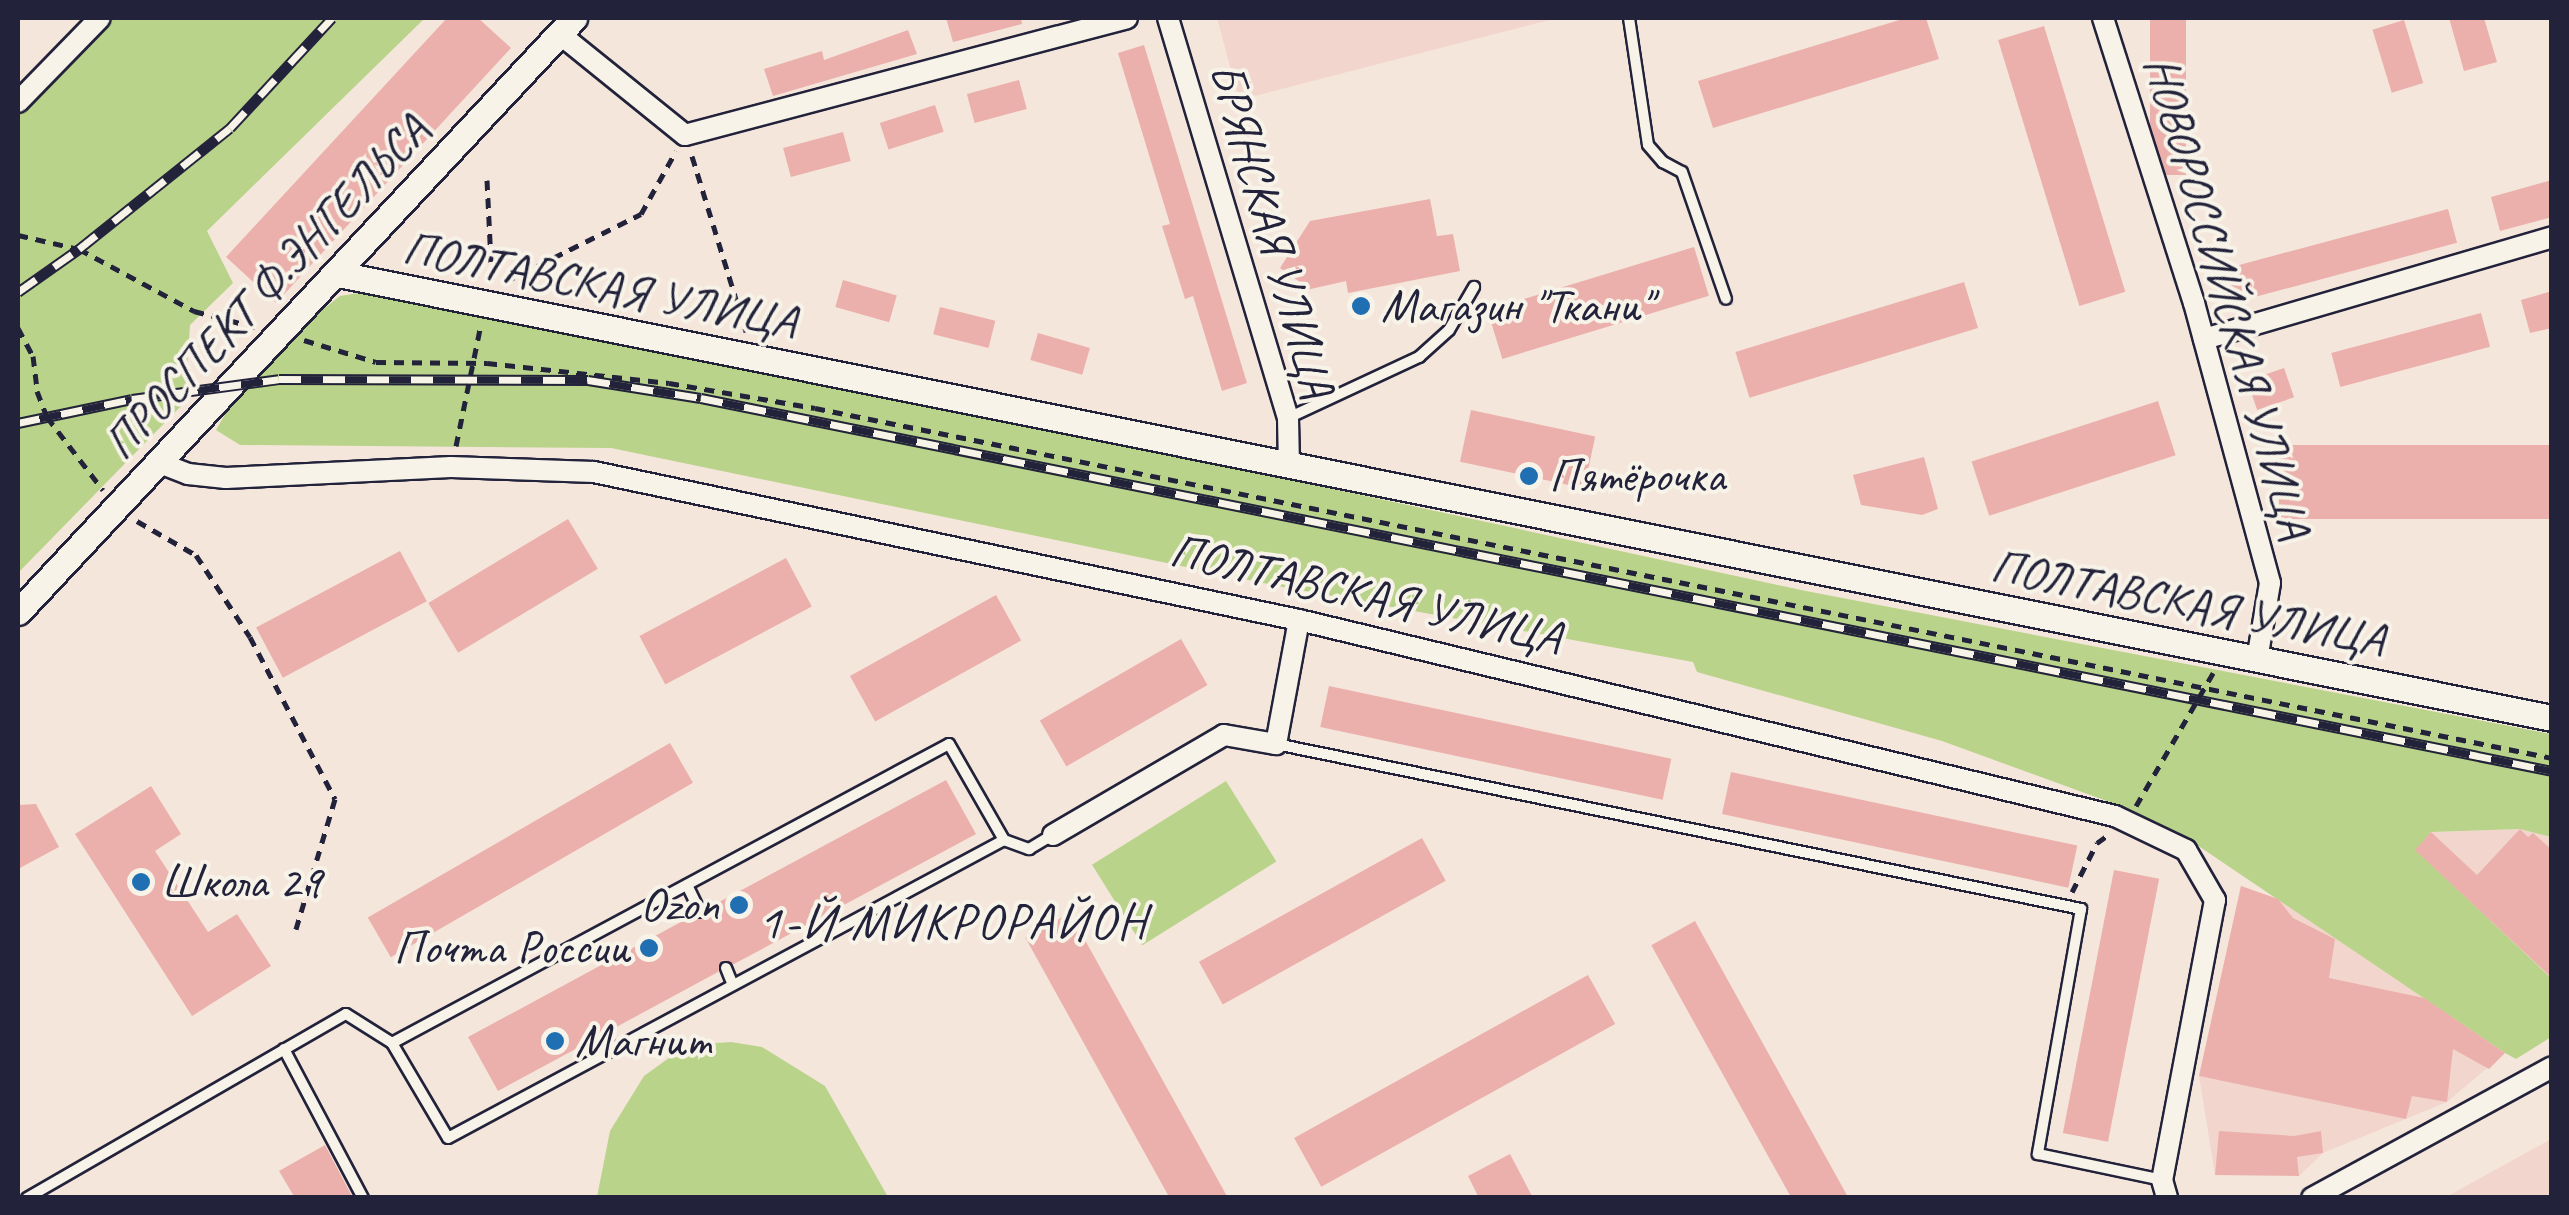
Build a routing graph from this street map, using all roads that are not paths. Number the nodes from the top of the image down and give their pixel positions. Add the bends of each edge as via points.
1 (100, 18) edge
2 (1126, 18) edge
3 (1168, 18) edge
4 (1629, 18) edge
5 (2103, 18) edge
6 (567, 26) edge
7 (18, 102) edge
8 (2552, 237) edge
9 (338, 274) junction
10 (1474, 286) dead end
11 (1726, 299) dead end
12 (2204, 339) junction
13 (1288, 418) junction
14 (158, 462) junction
15 (1289, 466) junction
16 (18, 612) edge
17 (1299, 620) junction
18 (2257, 660) junction
19 (2552, 718) edge
20 (1276, 744) junction
21 (1053, 835) joint
22 (1004, 840) junction
23 (687, 885) junction
24 (700, 912) dead end
25 (726, 968) dead end
26 (734, 986) junction
27 (392, 1044) junction
28 (284, 1049) junction
29 (2552, 1067) edge
30 (2164, 1189) edge
31 (28, 1198) edge
32 (363, 1198) edge
33 (2312, 1198) edge

1 - 7 street
2 - 6 street via 685,135
3 - 13 street, БРЯНСКАЯ УЛИЦА
4 - 11 lane via 1648,145 1682,172
5 - 12 street, НОВОРОССИЙСКАЯ УЛИЦА
6 - 9 street, ПРОСПЕКТ Ф.ЭНГЕЛЬСА
8 - 12 street
9 - 14 street, ПРОСПЕКТ Ф.ЭНГЕЛЬСА
9 - 15 street, ПОЛТАВСКАЯ УЛИЦА
10 - 13 lane via 1449,330 1419,357
12 - 18 street, НОВОРОССИЙСКАЯ УЛИЦА via 2270,583
13 - 15 street, БРЯНСКАЯ УЛИЦА
14 - 16 street, ПРОСПЕКТ Ф.ЭНГЕЛЬСА
14 - 17 street, ПОЛТАВСКАЯ УЛИЦА via 226,478 451,468 594,472
15 - 18 street, ПОЛТАВСКАЯ УЛИЦА
17 - 20 street
17 - 30 street, ПОЛТАВСКАЯ УЛИЦА via 2126,822 2186,850 2216,900
18 - 19 street, ПОЛТАВСКАЯ УЛИЦА
20 - 21 street via 1224,735
20 - 30 lane via 2081,909 2038,1154
21 - 22 lane via 1029,849
22 - 23 lane via 948,744
22 - 26 lane
23 - 24 lane
23 - 27 lane
25 - 26 lane
26 - 27 lane via 448,1138
27 - 28 lane via 346,1014
28 - 31 lane
28 - 32 lane
29 - 33 street

